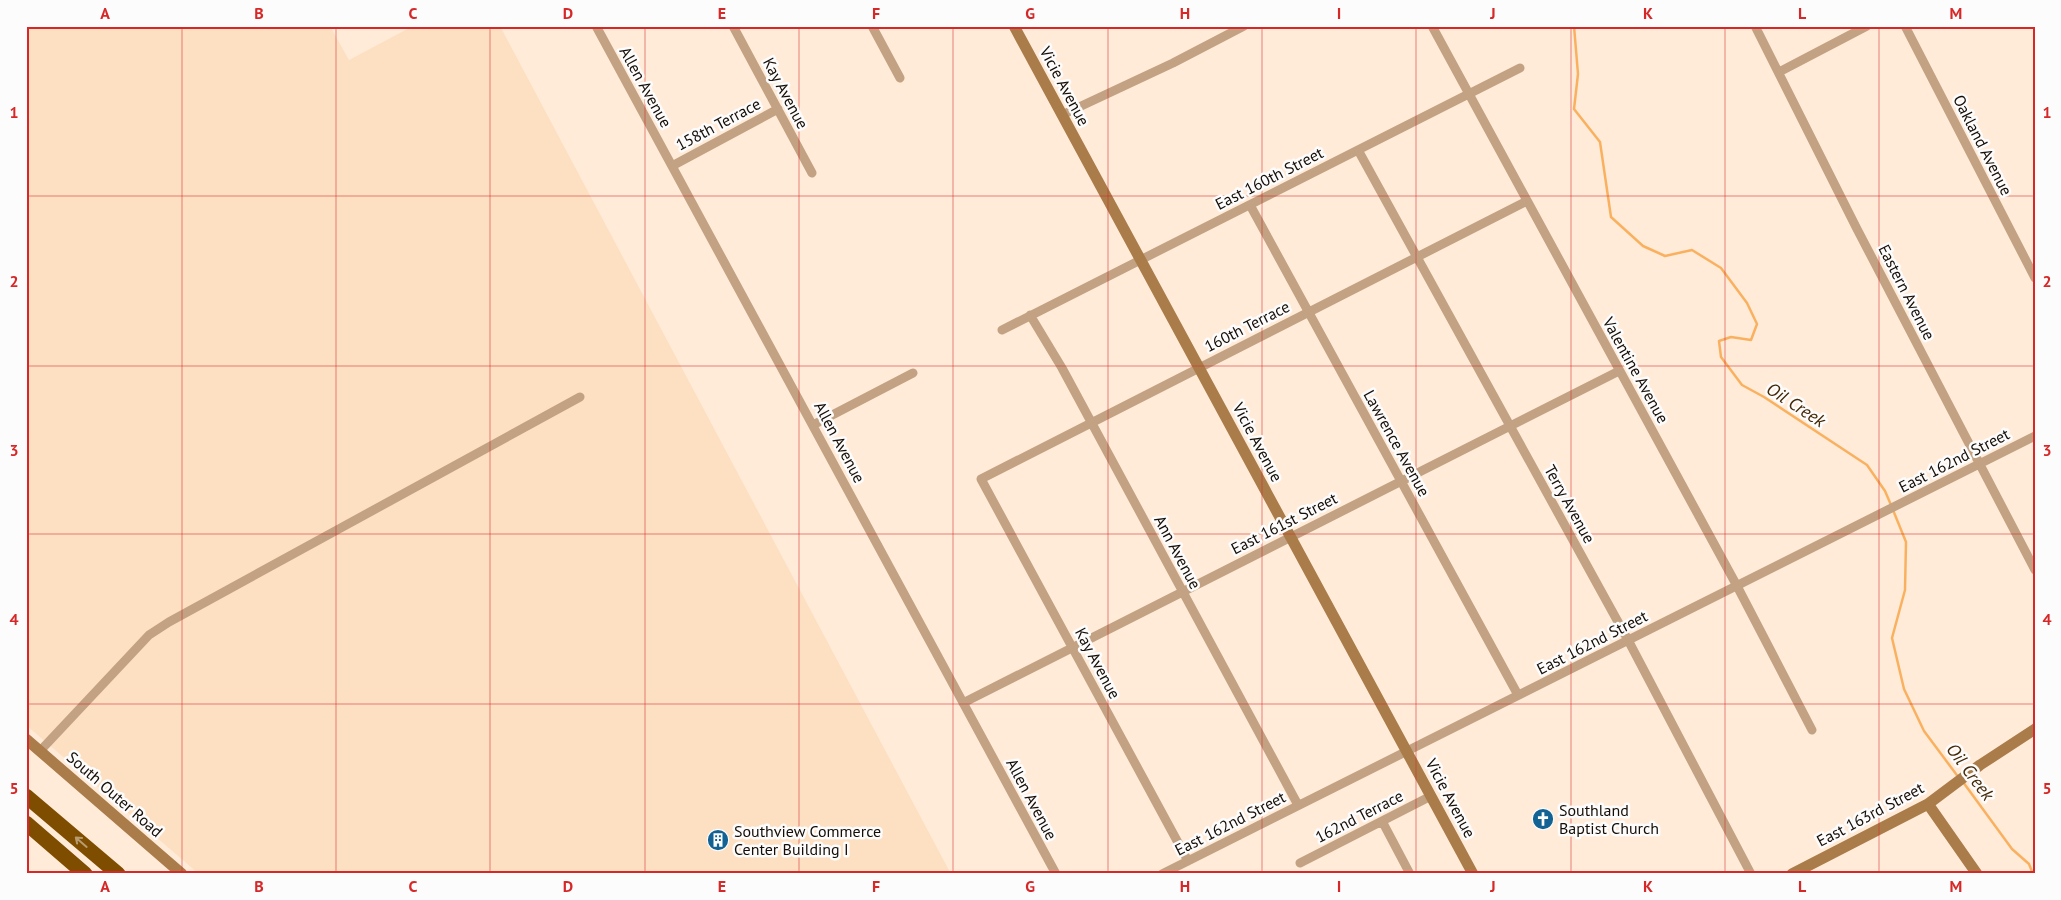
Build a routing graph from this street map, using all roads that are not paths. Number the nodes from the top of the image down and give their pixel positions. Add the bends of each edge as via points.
1 (596, 26) edge
2 (733, 26) edge
3 (872, 26) edge
4 (1014, 26) edge
5 (1244, 26) edge
6 (1432, 26) edge
7 (1755, 26) edge
8 (1867, 26) edge
9 (1905, 26) edge
10 (1520, 68) dead end
11 (1779, 72) junction
12 (900, 78) dead end
13 (1469, 95) junction
14 (778, 109) junction
15 (1062, 115) junction
16 (1358, 150) junction
17 (672, 166) junction
18 (812, 173) dead end
19 (1527, 201) junction
20 (1250, 204) junction
21 (1417, 257) junction
22 (1140, 259) junction
23 (2035, 278) edge
24 (1309, 312) junction
25 (1030, 315) junction
26 (1002, 330) dead end
27 (1198, 367) junction
28 (1619, 371) junction
29 (913, 373) dead end
30 (580, 397) dead end
31 (1090, 422) junction
32 (813, 425) junction
33 (1510, 426) junction
34 (2035, 436) edge
35 (1979, 464) junction
36 (981, 479) joint
37 (1401, 480) junction
38 (1290, 536) junction
39 (2035, 570) edge
40 (1737, 586) junction
41 (1182, 591) junction
42 (1628, 640) junction
43 (1072, 647) junction
44 (1518, 695) junction
45 (963, 703) junction
46 (2035, 729) edge
47 (1812, 730) dead end
48 (26, 739) edge
49 (40, 751) junction
50 (1407, 751) junction
51 (26, 796) edge
52 (1431, 796) junction
53 (1928, 804) junction
54 (1298, 805) junction
55 (1382, 821) junction
56 (26, 823) edge
57 (1188, 861) junction
58 (1300, 863) dead end
59 (85, 874) edge
60 (118, 874) edge
61 (182, 874) edge
62 (1056, 874) edge
63 (1162, 874) edge
64 (1410, 874) edge
65 (1473, 874) edge
66 (1751, 874) edge
67 (1792, 874) edge
68 (1977, 874) edge

1 - 17 street, Allen Avenue
2 - 14 street, Kay Avenue
3 - 12 street
4 - 15 street, Vicie Avenue
5 - 15 street
6 - 13 street, Valentine Avenue
7 - 11 street, Eastern Avenue
8 - 11 street
9 - 23 street, Oakland Avenue
10 - 13 street, East 160th Street
11 - 35 street, Eastern Avenue
13 - 16 street, East 160th Street
13 - 19 street, Valentine Avenue
14 - 17 street, 158th Terrace
14 - 18 street, Kay Avenue
15 - 22 street, Vicie Avenue
16 - 20 street, East 160th Street
16 - 21 street, Terry Avenue
17 - 32 street, Allen Avenue
19 - 21 street, 160th Terrace
19 - 28 street, Valentine Avenue
20 - 22 street, East 160th Street
20 - 24 street, Lawrence Avenue
21 - 24 street, 160th Terrace
21 - 33 street, Terry Avenue
22 - 25 street, East 160th Street
22 - 27 street, Vicie Avenue
24 - 27 street, 160th Terrace
24 - 37 street, Lawrence Avenue
25 - 26 street, East 160th Street
25 - 31 street, Ann Avenue
27 - 31 street, 160th Terrace
27 - 38 street, Vicie Avenue
28 - 33 street, East 161st Street
28 - 40 street, Valentine Avenue
29 - 32 street
30 - 49 street via 149,635
31 - 36 street, 160th Terrace
31 - 41 street, Ann Avenue
32 - 45 street, Allen Avenue
33 - 37 street, East 161st Street
33 - 42 street, Terry Avenue
34 - 35 street, East 162nd Street
35 - 39 street, Eastern Avenue
35 - 40 street, East 162nd Street
36 - 43 street, Kay Avenue
37 - 38 street, East 161st Street
37 - 44 street, Lawrence Avenue
38 - 41 street, East 161st Street
38 - 50 street, Vicie Avenue
40 - 42 street, East 162nd Street
40 - 47 street, Valentine Avenue
41 - 43 street, East 161st Street
41 - 54 street, Ann Avenue
42 - 44 street, East 162nd Street
42 - 66 street, Terry Avenue
43 - 45 street, East 161st Street
43 - 57 street, Kay Avenue
44 - 50 street, East 162nd Street
45 - 62 street, Allen Avenue
46 - 53 street, East 163rd Street
48 - 49 street, South Outer Road
49 - 61 street, South Outer Road
50 - 52 street, Vicie Avenue
50 - 54 street, East 162nd Street
60 -> 51 highway
52 - 55 street, 162nd Terrace
52 - 65 street, Vicie Avenue
53 - 67 street, East 163rd Street
53 - 68 street
54 - 57 street, East 162nd Street
55 - 58 street, 162nd Terrace
55 - 64 street
56 - 59 highway
57 - 63 street, East 162nd Street

